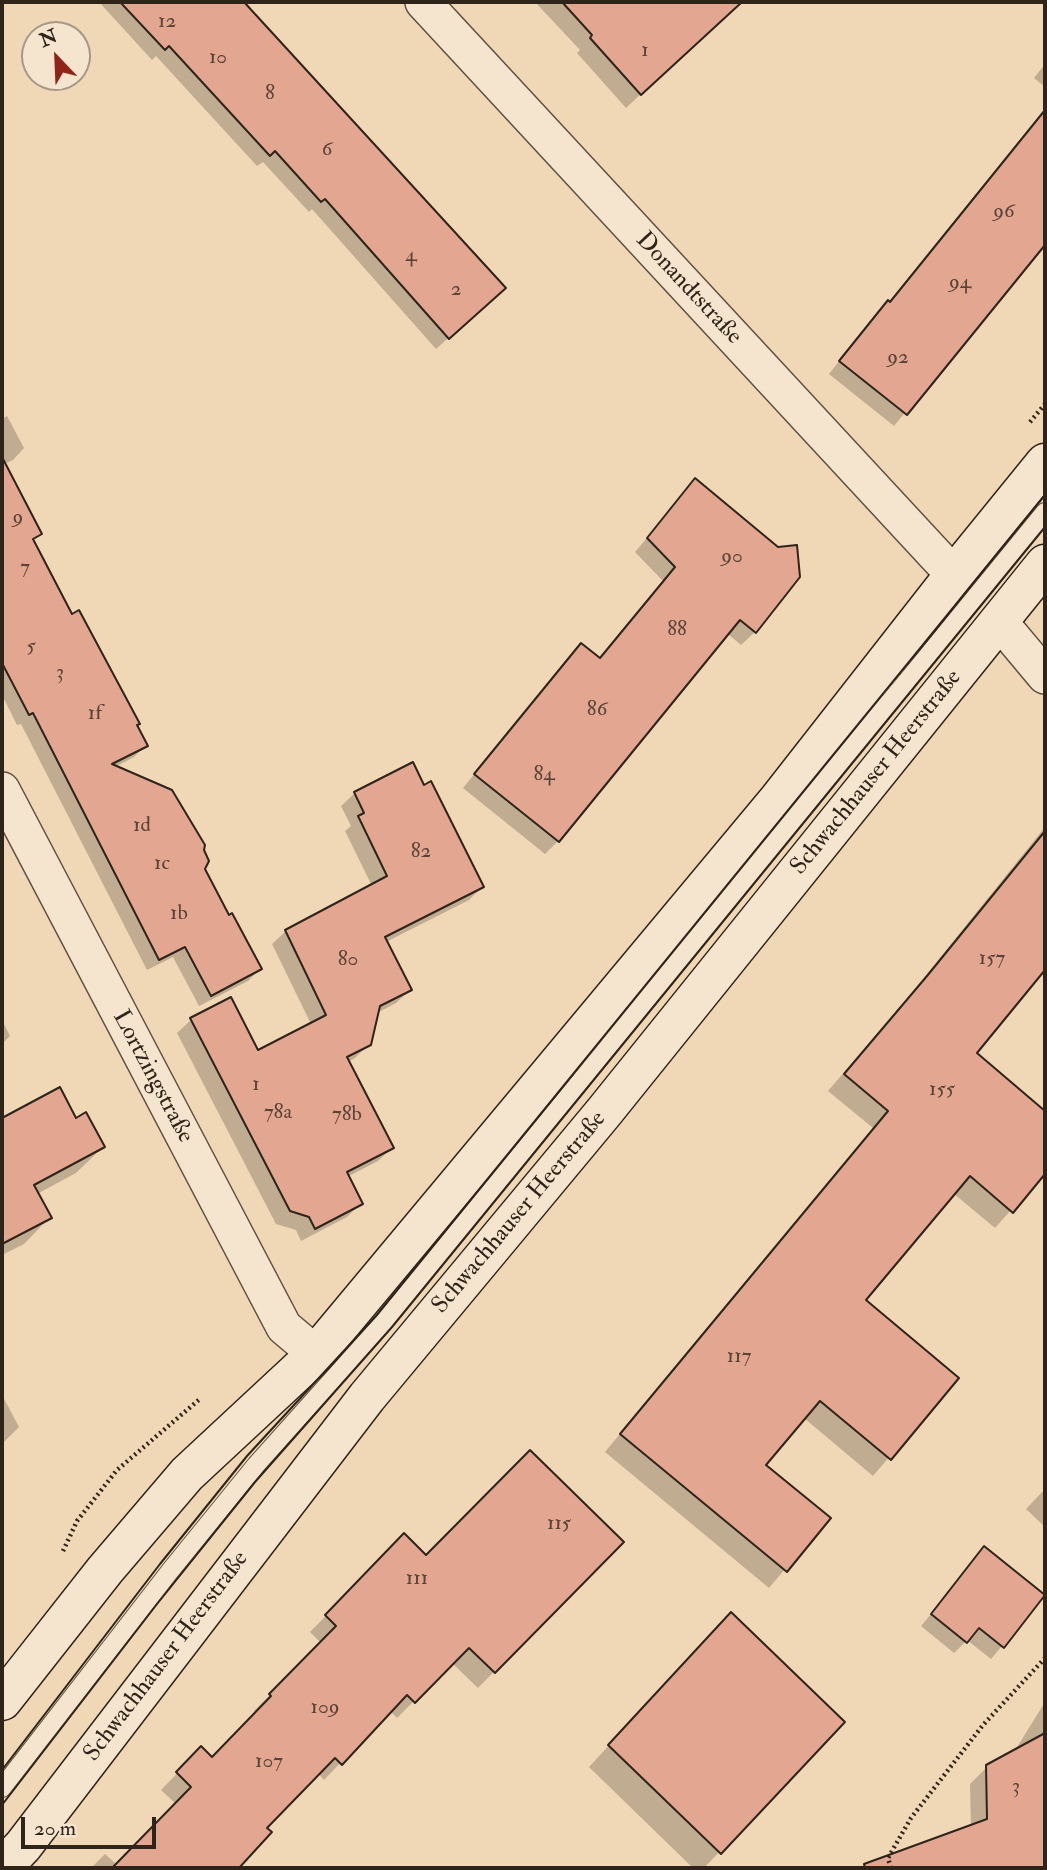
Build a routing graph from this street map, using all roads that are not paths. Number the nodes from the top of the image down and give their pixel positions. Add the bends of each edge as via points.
1 (423, 2) edge
2 (1045, 463) edge
3 (1045, 512) edge
4 (1045, 564) edge
5 (954, 575) junction
6 (999, 621) junction
7 (1045, 676) edge
8 (2, 790) edge
9 (316, 1354) junction
10 (2, 1701) edge
11 (2, 1788) edge
12 (2, 1868) edge

1 - 5 street, Donandtstraße
2 - 5 main road
3 - 11 lane via 383,1323 230,1496
4 - 6 main road, Schwachhauser Heerstraße
5 - 9 main road via 778,800
6 - 7 street
6 - 12 main road, Schwachhauser Heerstraße via 604,1112 367,1397
8 - 9 street, Lortzingstraße via 284,1327
9 - 10 main road via 187,1474

